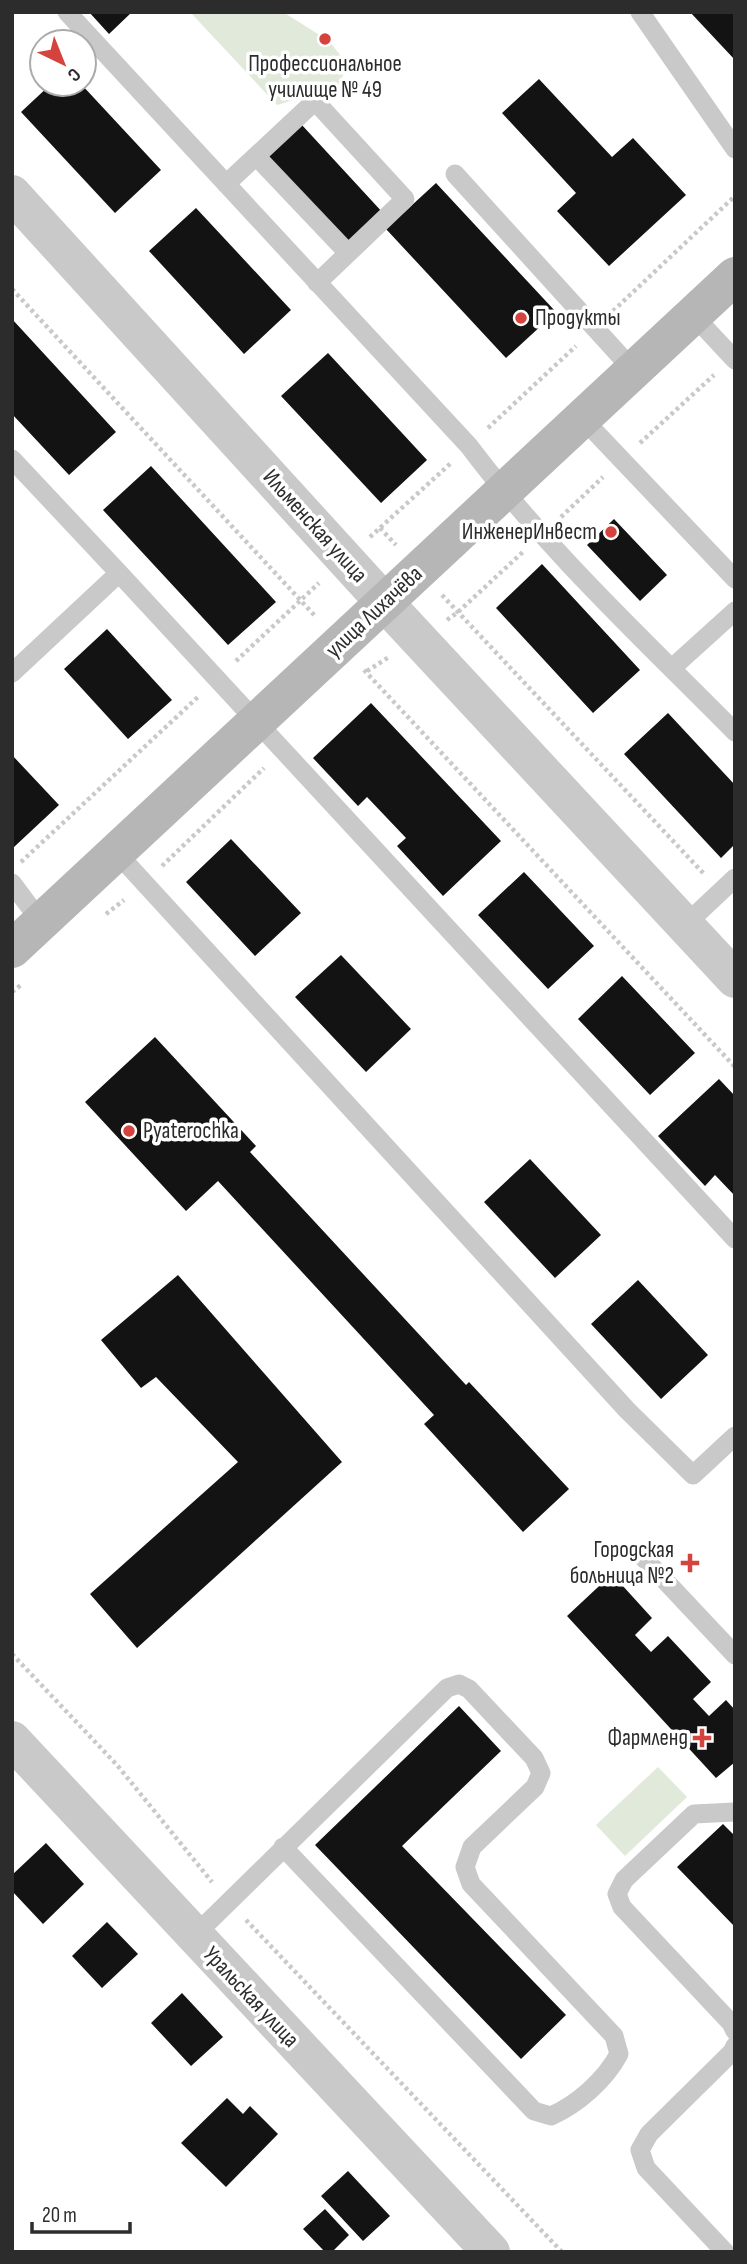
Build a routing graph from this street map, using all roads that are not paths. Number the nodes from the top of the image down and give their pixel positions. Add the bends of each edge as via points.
1 (67, 12) edge
2 (640, 12) edge
3 (735, 149) edge
4 (256, 156) junction
5 (455, 174) dead end
6 (226, 184) junction
7 (12, 194) edge
8 (348, 253) junction
9 (735, 276) edge
10 (317, 283) junction
11 (693, 315) junction
12 (734, 359) edge
13 (633, 370) junction
14 (582, 418) junction
15 (12, 460) edge
16 (503, 492) junction
17 (119, 573) junction
18 (735, 579) edge
19 (384, 603) junction
20 (735, 611) edge
21 (672, 668) junction
22 (12, 673) edge
23 (255, 722) junction
24 (735, 732) edge
25 (116, 852) junction
26 (12, 883) edge
27 (728, 885) edge
28 (41, 922) junction
29 (685, 925) junction
30 (17, 966) edge
31 (735, 979) edge
32 (735, 1239) edge
33 (735, 1436) edge
34 (641, 1555) dead end
35 (735, 1655) edge
36 (18, 1757) edge
37 (735, 1812) edge
38 (283, 1847) junction
39 (194, 1936) junction
40 (735, 2031) edge
41 (735, 2046) edge
42 (491, 2252) edge
43 (725, 2252) edge

1 - 6 lane
2 - 3 lane
4 - 6 lane
4 - 8 lane
4 - 8 lane via 315,101 405,199
5 - 13 lane
6 - 10 lane
7 - 19 street, Ильменская улица
8 - 10 lane
9 - 11 street, улица Лихачёва
10 - 16 lane via 469,446
11 - 12 lane
11 - 13 street, улица Лихачёва
13 - 14 street, улица Лихачёва
14 - 16 street, улица Лихачёва
14 - 18 lane
15 - 17 lane
16 - 19 street, улица Лихачёва
16 - 21 lane
17 - 22 lane
17 - 23 lane
19 - 23 street, улица Лихачёва
19 - 29 street, Ильменская улица
20 - 21 lane
21 - 24 lane
23 - 25 street, улица Лихачёва
23 - 32 lane
25 - 28 street, улица Лихачёва
25 - 33 lane via 627,1410 693,1475
26 - 28 lane
27 - 29 lane
28 - 30 street, улица Лихачёва
29 - 31 street, Ильменская улица
34 - 35 lane
36 - 39 street, Уральская улица
37 - 40 lane via 694,1814 624,1880 617,1894 622,1908
38 - 38 lane via 447,1688 459,1684 469,1689 534,1758 541,1773 535,1787 471,1847 465,1867 471,1884 614,2036 619,2054 611,2068 569,2108 551,2116 534,2111
38 - 39 lane
39 - 42 street, Уральская улица
41 - 43 lane via 649,2134 640,2150 646,2168

